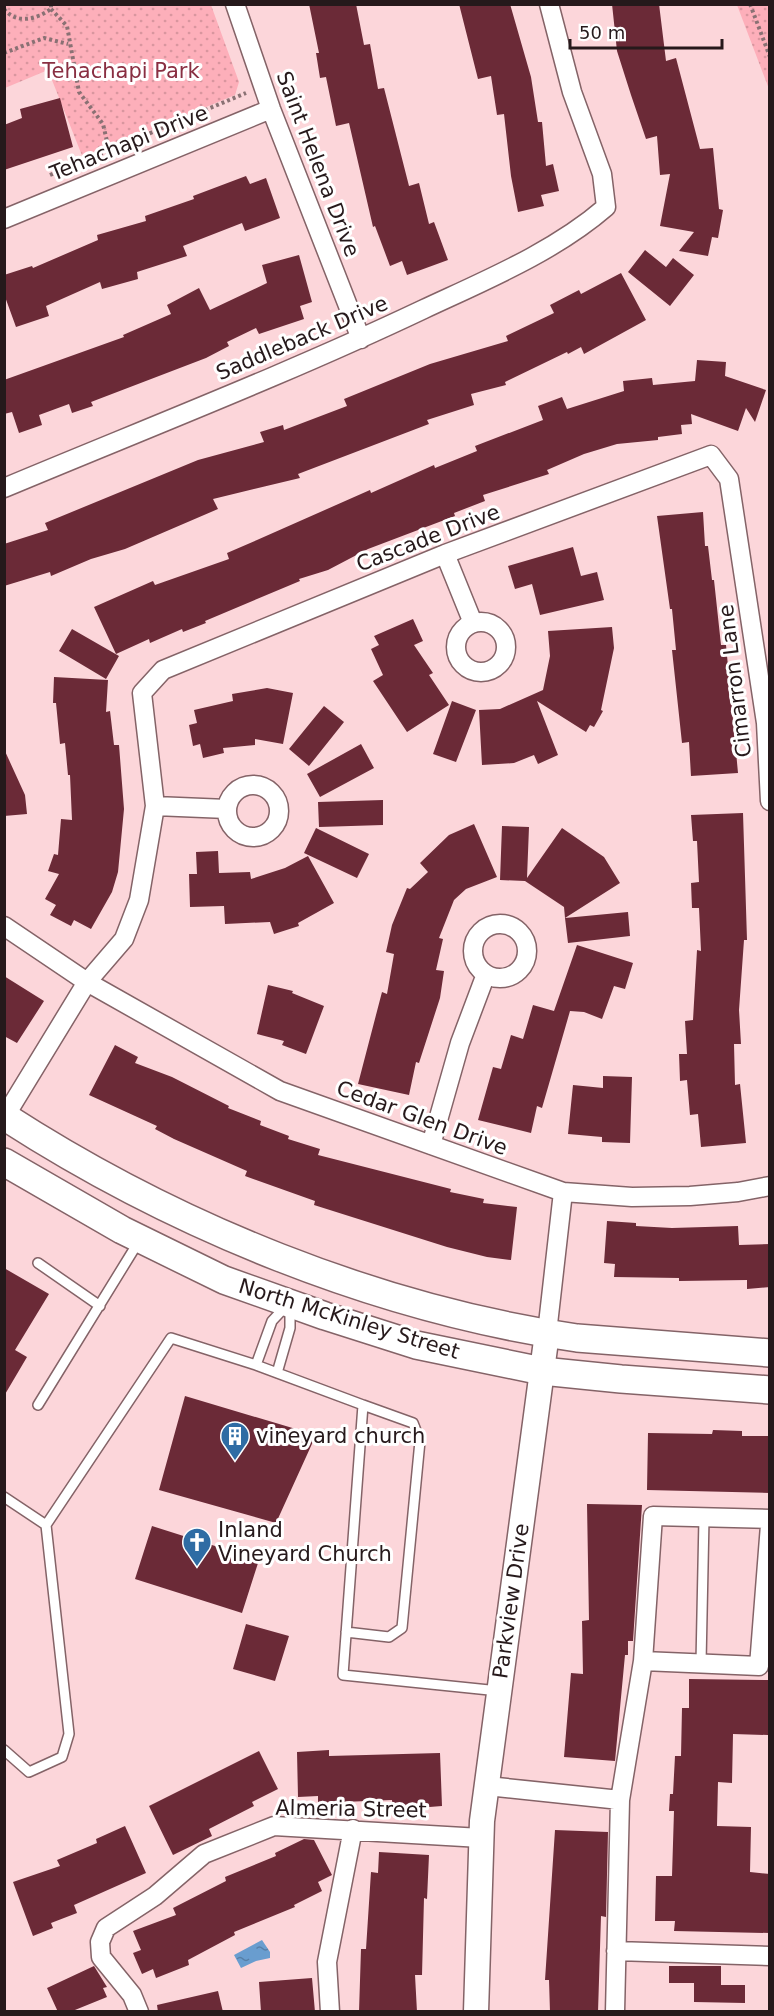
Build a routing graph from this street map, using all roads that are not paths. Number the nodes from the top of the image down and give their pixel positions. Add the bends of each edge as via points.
1 (235, 4) edge
2 (549, 4) edge
3 (271, 109) junction
4 (4, 219) edge
5 (361, 339) junction
6 (711, 454) joint
7 (4, 488) edge
8 (445, 554) junction
9 (473, 623) dead end
10 (770, 801) edge
11 (155, 806) junction
12 (227, 809) dead end
13 (4, 926) edge
14 (486, 974) dead end
15 (87, 982) junction
16 (5, 1117) edge
17 (431, 1145) junction
18 (4, 1162) edge
19 (770, 1185) edge
20 (563, 1192) junction
21 (141, 1239) junction
22 (38, 1263) dead end
23 (290, 1302) junction
24 (100, 1306) junction
25 (547, 1333) junction
26 (770, 1353) edge
27 (256, 1365) junction
28 (542, 1371) junction
29 (277, 1373) junction
30 (770, 1390) edge
31 (38, 1405) dead end
32 (363, 1405) junction
33 (4, 1497) edge
34 (704, 1518) junction
35 (770, 1519) edge
36 (46, 1525) junction
37 (770, 1525) edge
38 (346, 1632) junction
39 (643, 1660) junction
40 (701, 1663) junction
41 (499, 1691) junction
42 (4, 1750) edge
43 (487, 1786) junction
44 (620, 1800) junction
45 (353, 1829) junction
46 (481, 1838) junction
47 (616, 1951) junction
48 (770, 1956) edge
49 (139, 2012) edge
50 (330, 2012) edge
51 (476, 2012) edge
52 (615, 2012) edge

1 - 3 street, Saint Helena Drive
2 - 5 street, Saddleback Drive via 572,92 602,174 606,207 579,230
3 - 4 street, Tehachapi Drive
3 - 5 street, Saint Helena Drive
5 - 7 street, Saddleback Drive
6 - 8 street, Cascade Drive
6 - 10 street, Cimarron Lane via 729,479 766,723
8 - 9 street
8 - 11 street, Cascade Drive via 163,670 142,693
11 - 12 street
11 - 15 street via 140,900 124,939
13 - 15 street, Cedar Glen Drive
14 - 17 street via 460,1043
15 - 16 street
15 - 17 street, Cedar Glen Drive via 280,1091
16 - 25 main road, North McKinley Street via 128,1188 240,1243 426,1306
17 - 20 street, Cedar Glen Drive
18 - 21 main road, North McKinley Street
19 - 20 street, Cedar Glen Drive via 690,1196
20 - 25 street, Parkview Drive
21 - 23 main road, North McKinley Street via 224,1280
21 - 24 lane
22 - 24 lane
23 - 27 lane via 272,1321
23 - 28 main road, North McKinley Street via 416,1345
23 - 29 lane via 290,1328
24 - 31 lane
25 - 26 main road, North McKinley Street
25 - 28 street, Parkview Drive
27 - 29 lane
27 - 36 lane via 171,1338
28 - 30 main road, North McKinley Street
28 - 41 street, Parkview Drive
29 - 32 lane
32 - 38 lane
32 - 38 lane via 413,1423 420,1441 402,1628 389,1637
33 - 36 lane
34 - 35 street
34 - 39 street via 653,1516
34 - 40 lane
36 - 42 lane via 69,1734 62,1758 29,1772
37 - 40 street via 759,1665
38 - 41 lane via 343,1675
39 - 40 street
39 - 44 street
41 - 43 street, Parkview Drive
43 - 44 street
43 - 46 street, Parkview Drive
44 - 47 street
45 - 46 street, Almeria Street
45 - 49 street, Almeria Street via 274,1827 232,1842 204,1854 155,1896 106,1928 100,1942 101,1957 132,1995
45 - 50 street via 327,1962
46 - 51 street, Parkview Drive
47 - 48 street
47 - 52 street

